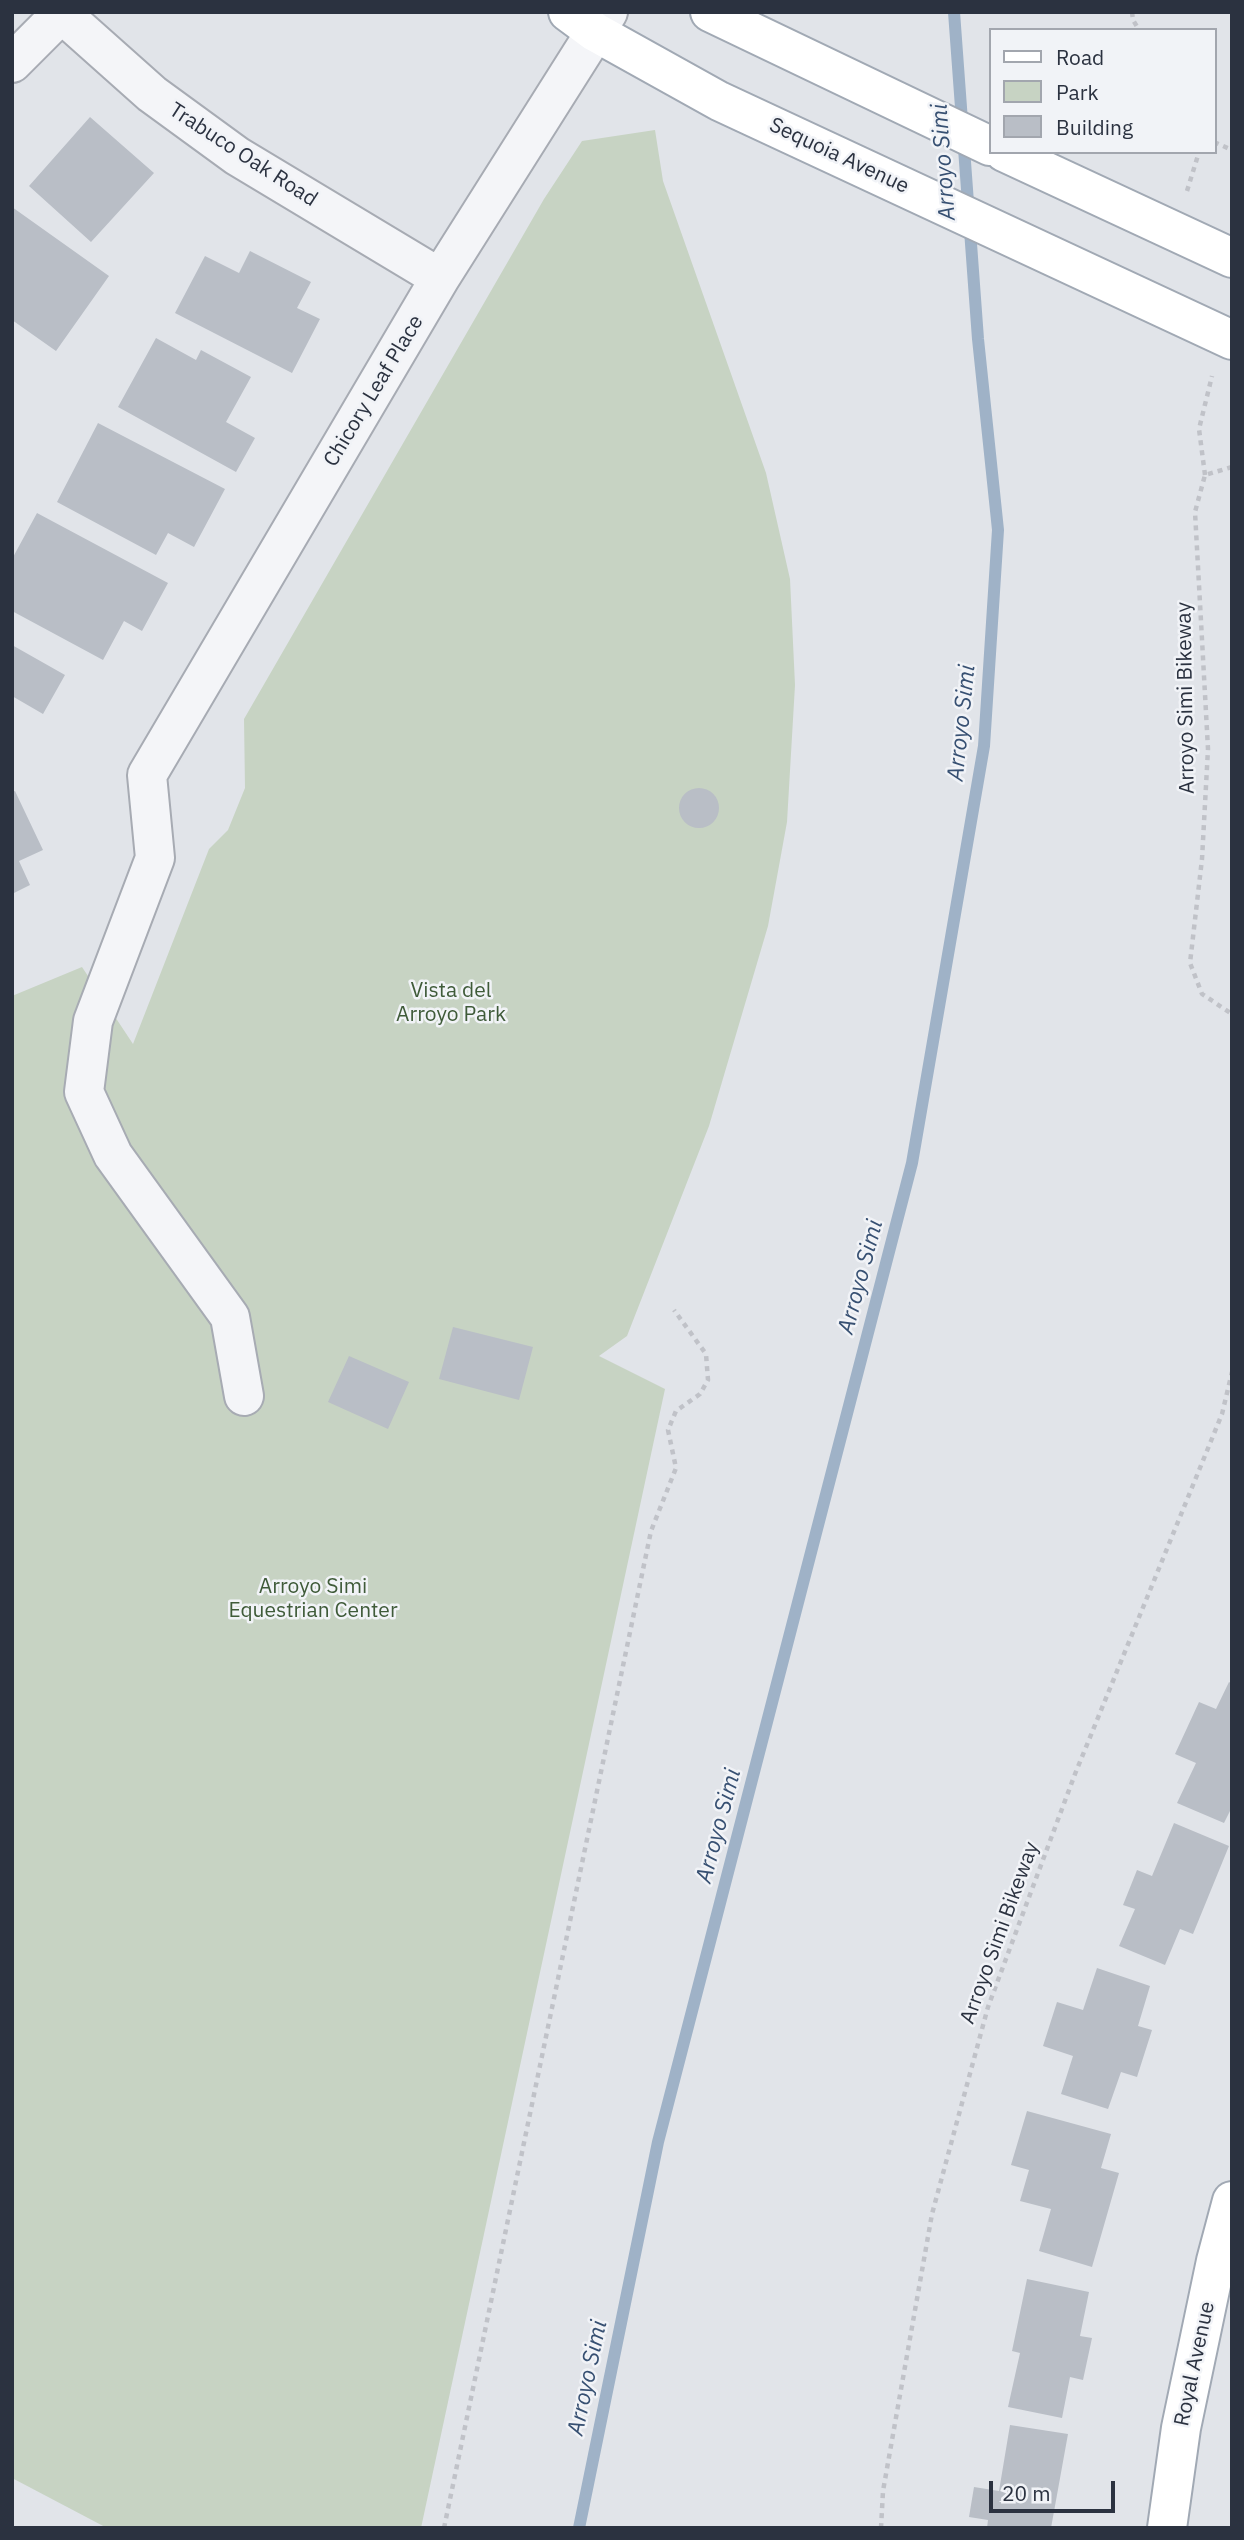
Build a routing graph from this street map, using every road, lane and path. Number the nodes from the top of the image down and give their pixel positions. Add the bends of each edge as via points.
1 (710, 12) edge
2 (60, 13) edge
3 (590, 19) edge
4 (12, 63) edge
5 (1216, 143) edge
6 (988, 145) edge
7 (1232, 150) edge
8 (1008, 154) edge
9 (1198, 154) edge
10 (1187, 191) dead end
11 (1232, 258) edge
12 (440, 278) junction
13 (1222, 356) edge
14 (1232, 467) edge
15 (1205, 475) junction
16 (1232, 1014) edge
17 (674, 1310) dead end
18 (1232, 1373) edge
19 (244, 1396) dead end
20 (1232, 2201) edge
21 (444, 2528) edge
22 (881, 2528) edge
23 (1167, 2528) edge

1 - 6 main road
2 - 4 street
2 - 12 street, Trabuco Oak Road via 152,94 237,156
3 - 12 street, Chicory Leaf Place
3 - 13 main road, Sequoia Avenue via 719,101 1125,290
5 - 7 path
8 - 11 main road
9 - 10 path
12 - 19 street, Chicory Leaf Place via 147,775 155,858 93,1021 84,1092 113,1155 230,1317
13 - 15 path via 1199,429
14 - 15 path
15 - 16 path, Arroyo Simi Bikeway via 1195,512 1208,749 1190,963 1202,994
17 - 21 path via 706,1354 708,1380 700,1394 676,1411 668,1430 676,1468 651,1531
18 - 22 path, Arroyo Simi Bikeway via 1222,1414 1075,1774 988,2007 932,2214 883,2491
20 - 23 main road, Royal Avenue via 1181,2428

